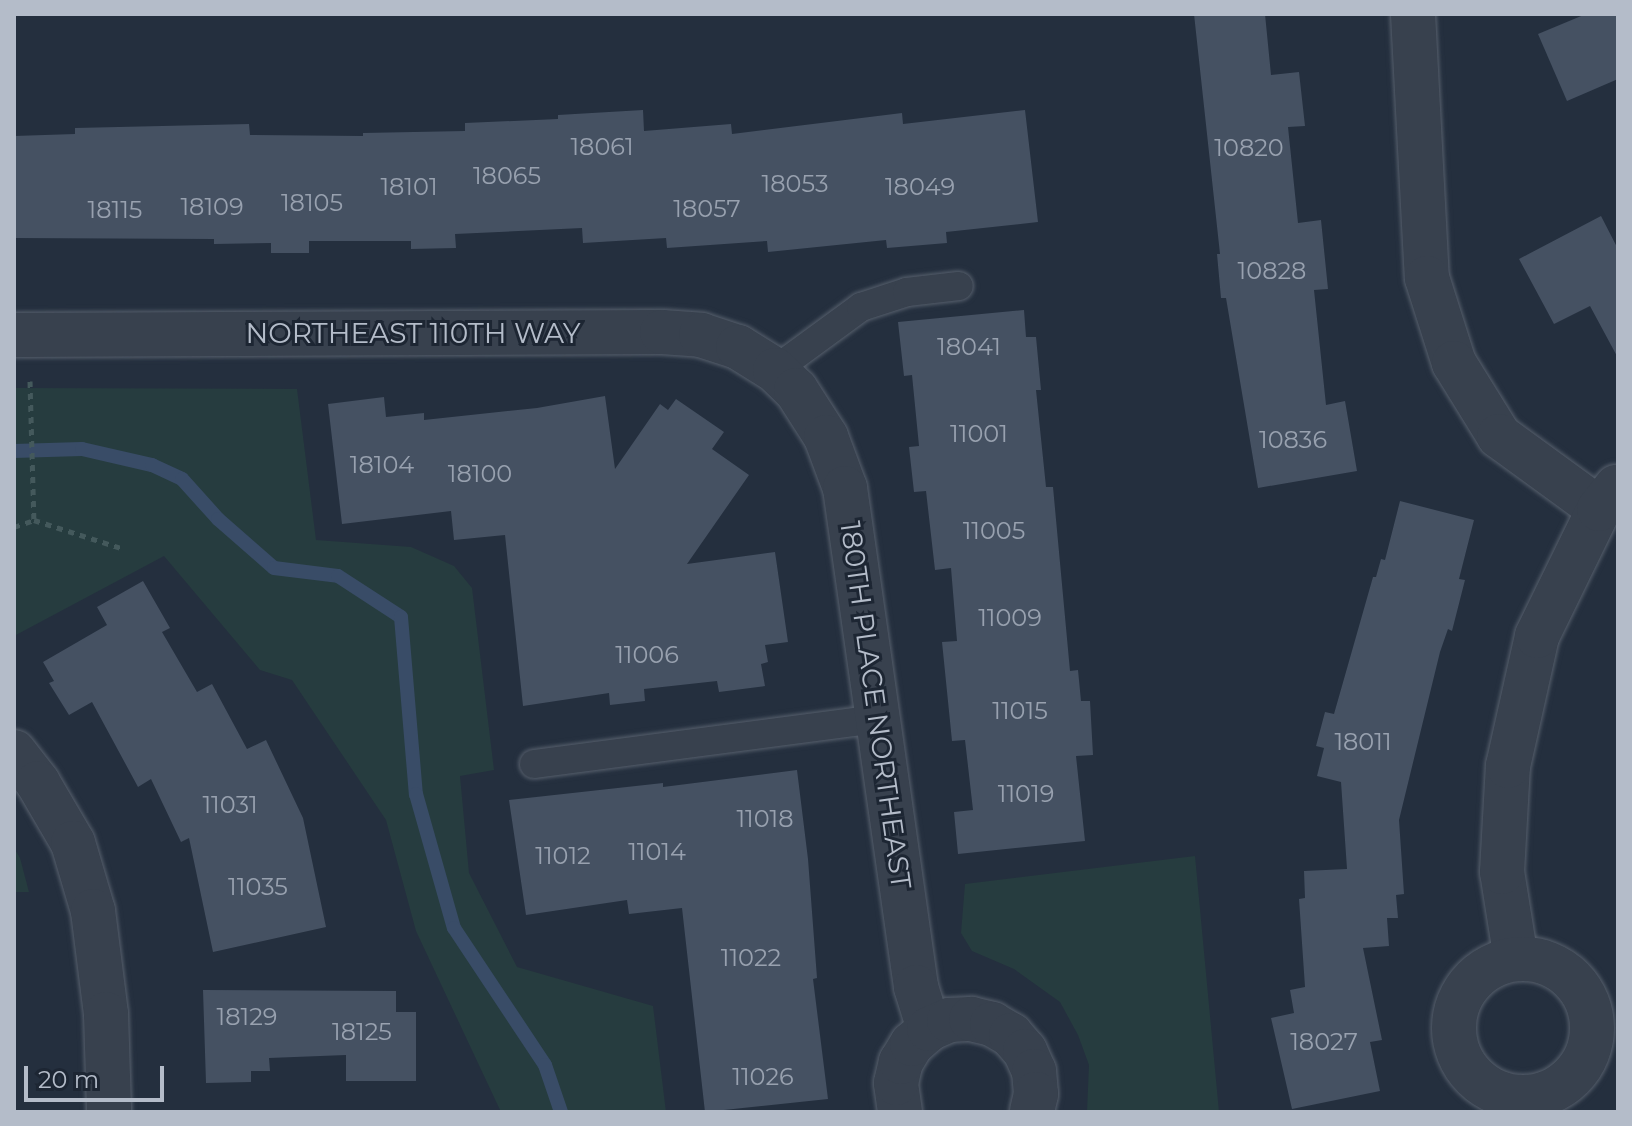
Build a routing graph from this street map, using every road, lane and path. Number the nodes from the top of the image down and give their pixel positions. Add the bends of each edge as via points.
1 (1413, 14) edge
2 (959, 286) dead end
3 (14, 335) edge
4 (30, 378) dead end
5 (785, 380) junction
6 (1608, 497) edge
7 (34, 520) junction
8 (14, 527) edge
9 (121, 548) dead end
10 (877, 719) junction
11 (14, 752) edge
12 (534, 764) dead end
13 (1516, 959) junction
14 (929, 1029) junction
15 (1514, 1104) edge
16 (109, 1112) edge
17 (900, 1112) edge
18 (1032, 1112) edge

1 - 6 street via 1427,278 1454,363 1499,436
2 - 5 lane via 907,292 861,307
3 - 5 street, NORTHEAST 110TH WAY via 662,332 701,335 738,347
4 - 7 path
5 - 10 street, 180TH PLACE NORTHEAST via 826,437 845,488
6 - 13 street via 1537,636 1508,766 1502,872
7 - 8 path
7 - 9 path
10 - 12 lane
10 - 14 street, 180TH PLACE NORTHEAST via 916,987
11 - 16 street via 73,843 93,911 106,1014
13 - 15 street via 1495,964 1463,993 1454,1035 1471,1074
13 - 15 street via 1538,960 1567,975 1587,1000 1593,1021 1583,1063 1569,1080
14 - 17 street via 901,1062 896,1083
14 - 18 street via 949,1020 971,1019 1011,1035 1034,1071

